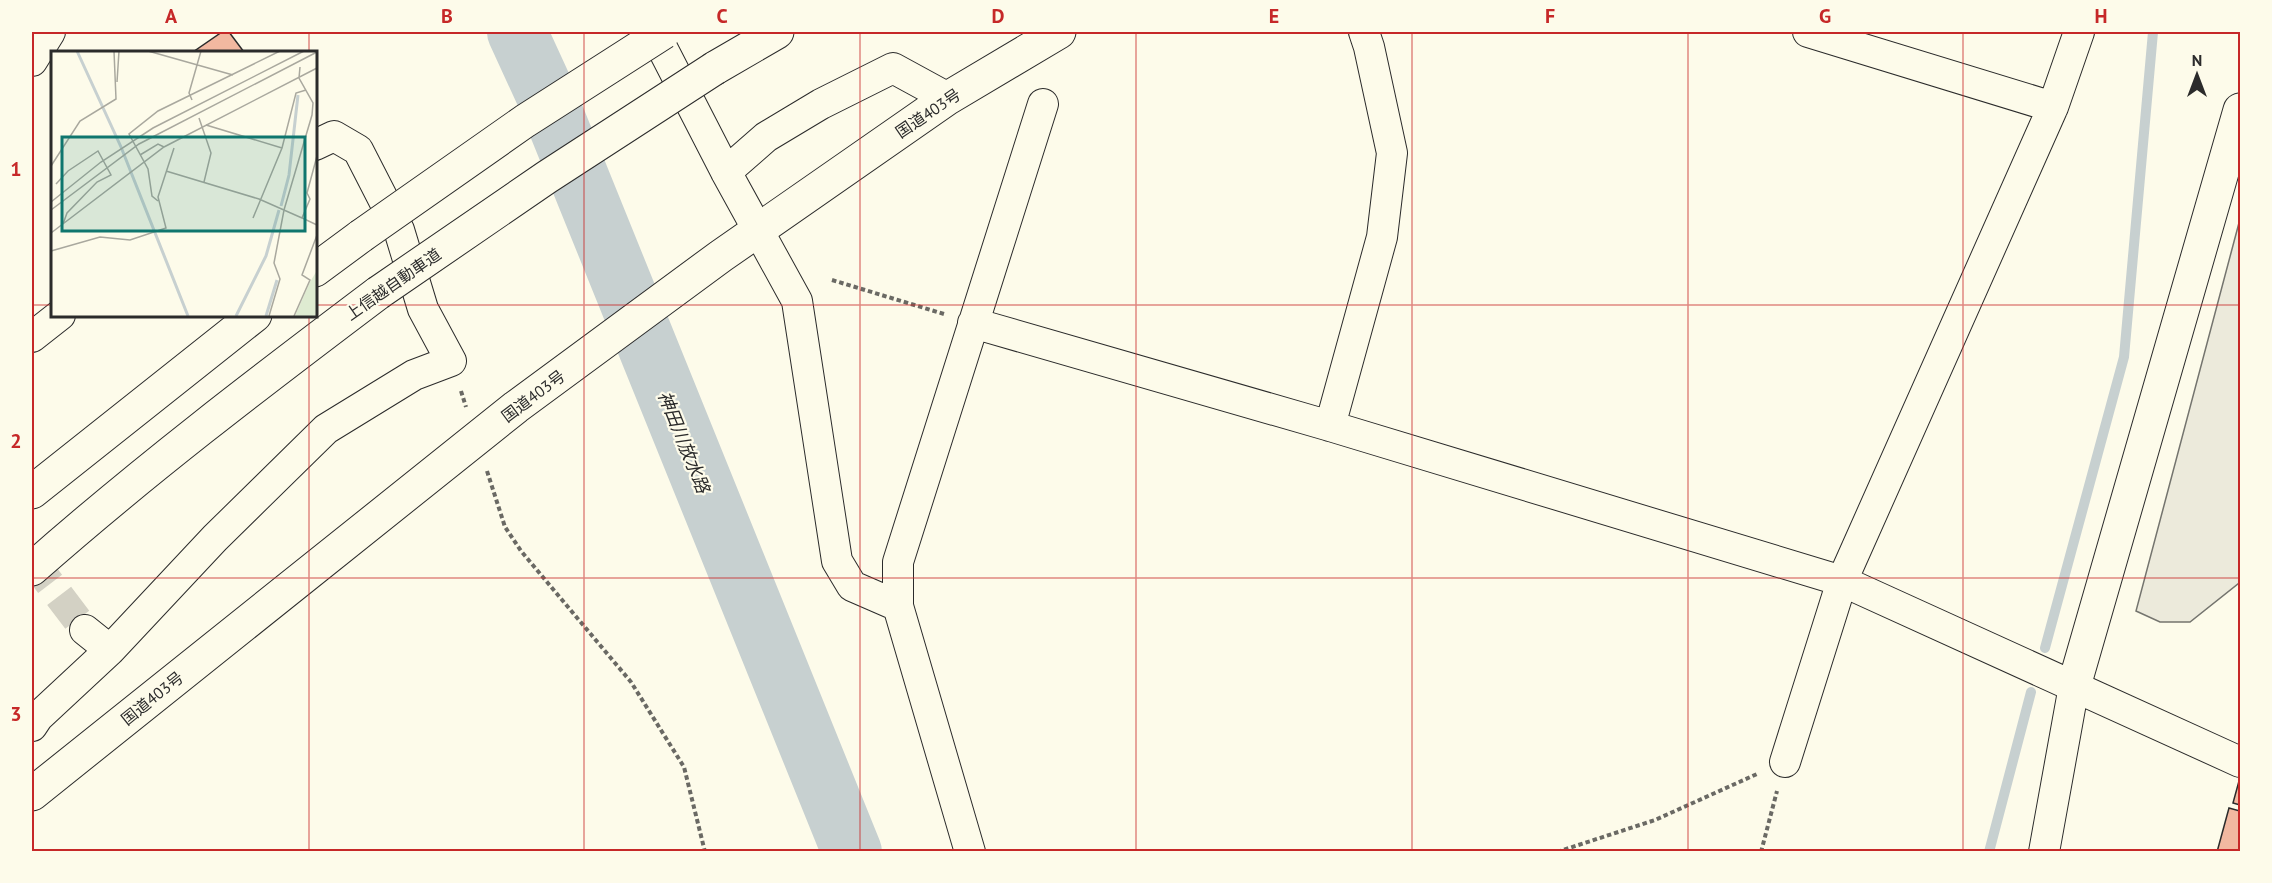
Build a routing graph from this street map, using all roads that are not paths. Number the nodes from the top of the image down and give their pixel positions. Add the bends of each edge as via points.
1 (50, 32) edge
2 (654, 32) edge
3 (664, 32) edge
4 (777, 32) edge
5 (1059, 32) edge
6 (1364, 32) edge
7 (1808, 32) edge
8 (2079, 32) edge
9 (32, 61) edge
10 (948, 98) junction
11 (1043, 104) dead end
12 (2053, 106) junction
13 (2241, 110) edge
14 (316, 145) edge
15 (726, 172) junction
16 (758, 231) junction
17 (316, 269) edge
18 (59, 316) edge
19 (254, 316) edge
20 (973, 323) junction
21 (32, 337) edge
22 (1330, 426) junction
23 (32, 492) edge
24 (32, 568) edge
25 (1842, 581) junction
26 (898, 606) junction
27 (85, 630) tunnel mouth
28 (110, 650) junction
29 (2074, 686) junction
30 (32, 726) edge
31 (1785, 762) road end
32 (2241, 762) edge
33 (32, 794) edge
34 (970, 852) edge
35 (2044, 852) edge

1 - 9 street
2 - 15 street
3 - 17 main road, bridge via 525,121
4 - 24 main road, 上信越自動車道, bridge via 547,177 378,293 241,396
5 - 10 main road, 国道403号
6 - 22 street via 1392,153 1382,237
7 - 12 street
8 - 12 street
10 - 15 street via 893,68 766,137
10 - 16 main road, 国道403号
11 - 20 street
12 - 25 street
13 - 29 main road
14 - 28 street via 334,136 358,150 399,230 423,309 451,361 414,375 326,429
15 - 16 street
16 - 26 street via 797,301 837,561 852,586
16 - 33 main road, 国道403号 via 516,407
18 - 21 street
19 - 23 main road
20 - 22 street
20 - 26 street via 898,562
22 - 25 street
25 - 29 street
25 - 31 street
26 - 34 street
27 - 28 street
28 - 30 street
29 - 32 street
29 - 35 street

